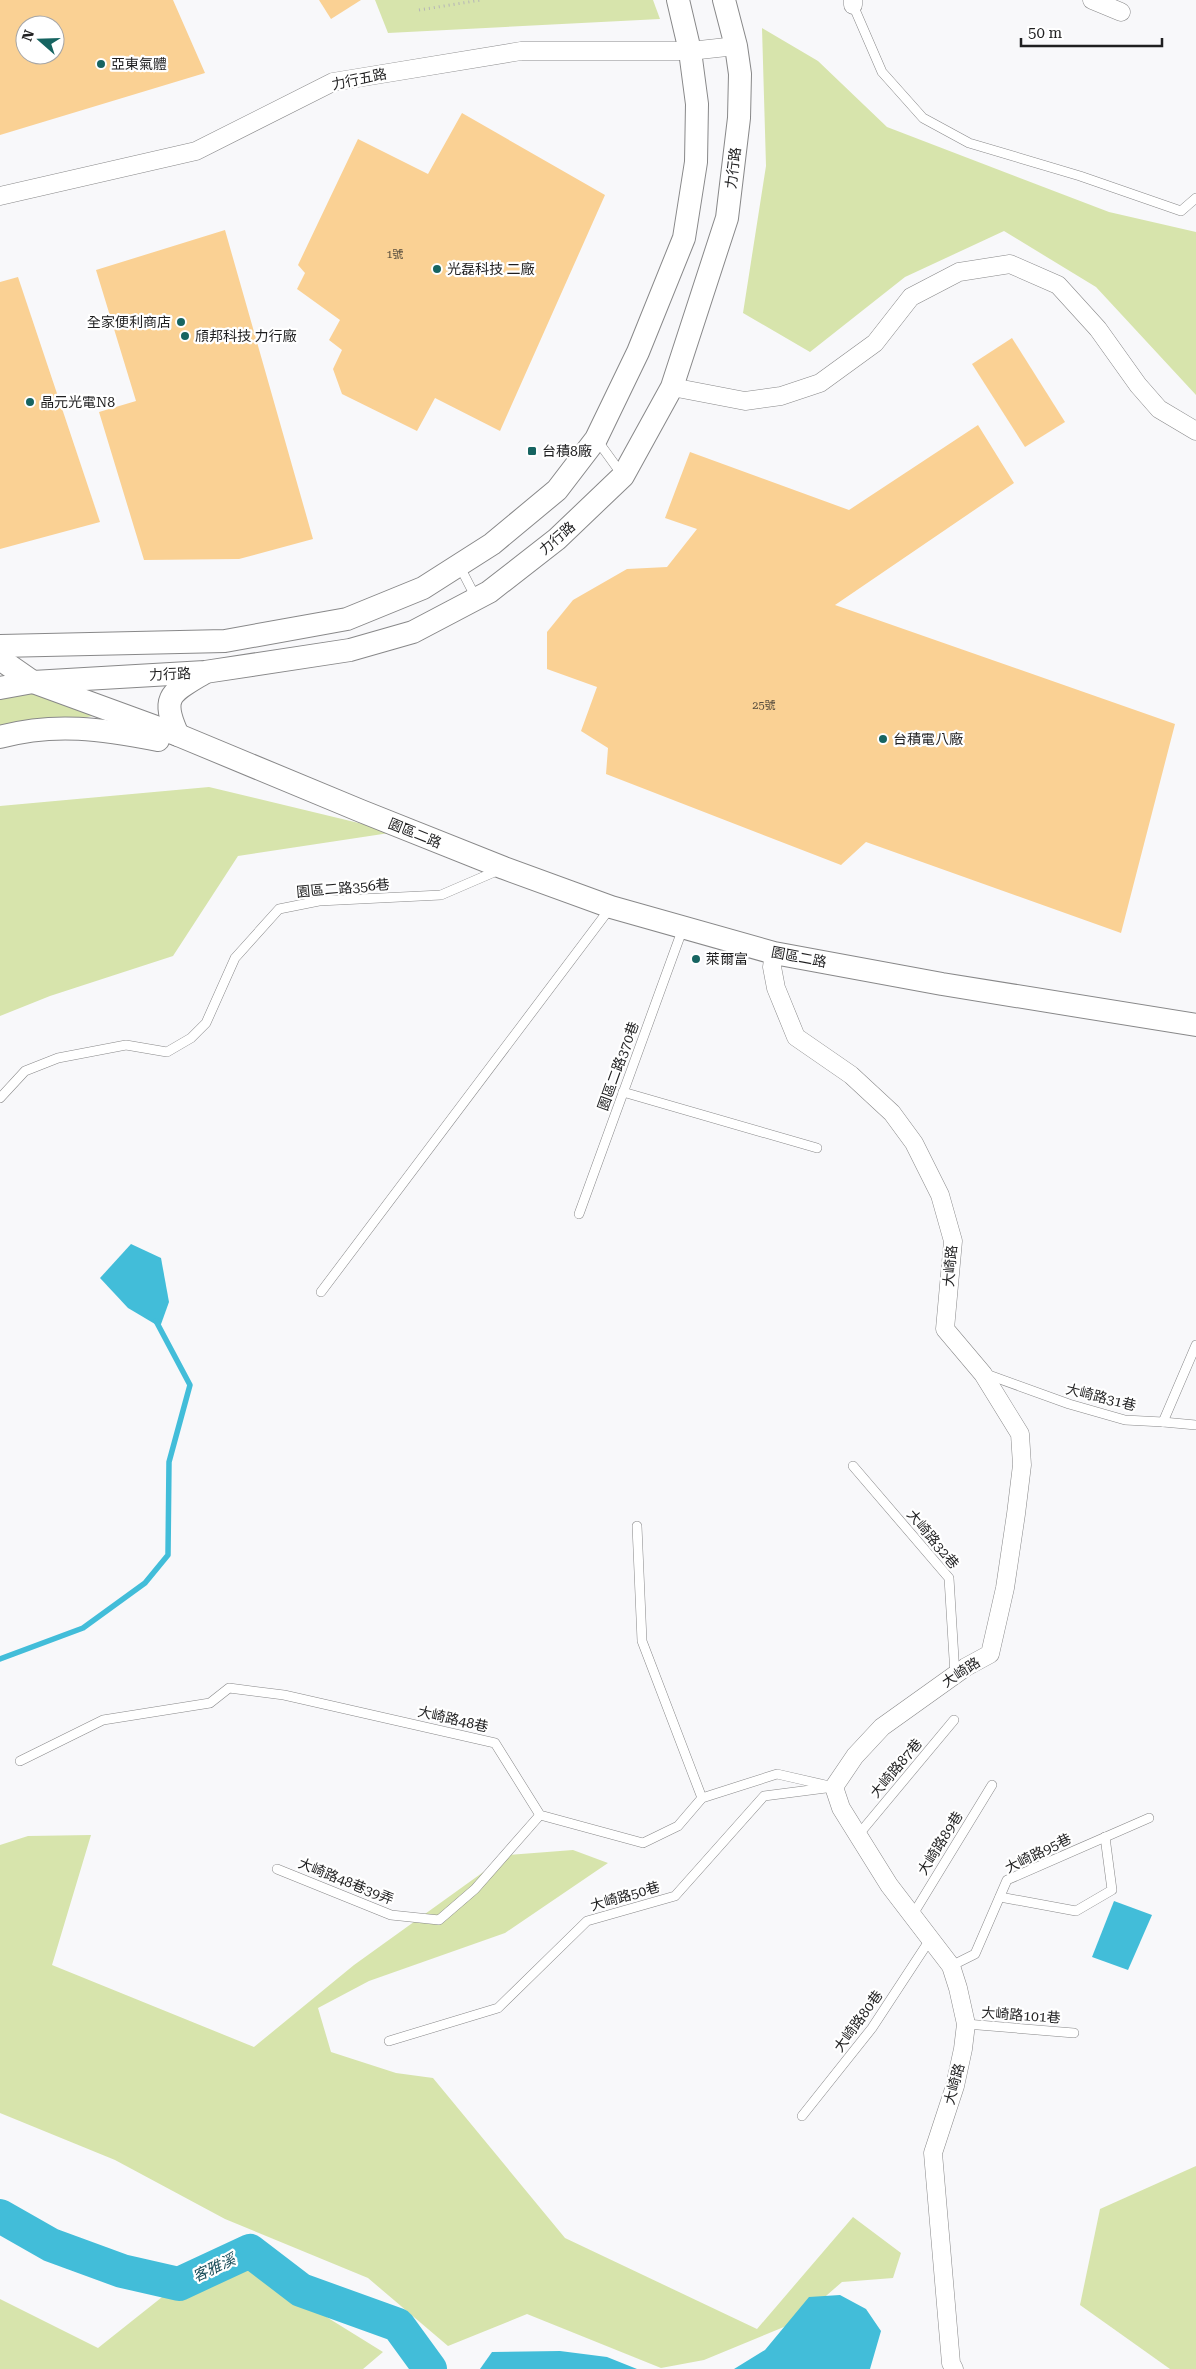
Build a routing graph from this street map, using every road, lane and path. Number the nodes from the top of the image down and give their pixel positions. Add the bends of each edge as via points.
1 (481, 0) edge
2 (678, 0) edge
3 (724, 0) edge
4 (1092, 0) edge
5 (853, 3) edge
6 (419, 10) dead end
7 (1121, 12) dead end
8 (736, 46) junction
9 (690, 51) junction
10 (0, 196) edge
11 (1196, 198) edge
12 (672, 387) junction
13 (1196, 431) edge
14 (596, 438) junction
15 (623, 476) junction
16 (459, 565) junction
17 (476, 599) junction
18 (0, 646) edge
19 (0, 659) edge
20 (205, 672) junction
21 (33, 682) junction
22 (0, 688) edge
23 (178, 735) junction
24 (0, 737) edge
25 (361, 811) junction
26 (504, 868) junction
27 (611, 907) junction
28 (683, 927) junction
29 (774, 953) junction
30 (1196, 1025) edge
31 (623, 1092) junction
32 (0, 1098) edge
33 (817, 1148) dead end
34 (579, 1214) dead end
35 (321, 1292) dead end
36 (1196, 1345) edge
37 (983, 1374) junction
38 (1163, 1422) junction
39 (1196, 1425) edge
40 (853, 1466) dead end
41 (637, 1526) dead end
42 (955, 1675) junction
43 (954, 1720) dead end
44 (20, 1761) dead end
45 (992, 1785) dead end
46 (834, 1787) junction
47 (702, 1798) junction
48 (540, 1815) junction
49 (1149, 1818) dead end
50 (859, 1834) junction
51 (1104, 1837) junction
52 (277, 1869) dead end
53 (1000, 1897) junction
54 (912, 1916) junction
55 (931, 1938) junction
56 (951, 1966) junction
57 (966, 2024) junction
58 (1074, 2032) dead end
59 (389, 2041) dead end
60 (802, 2116) dead end
61 (954, 2369) edge

1 - 6 path
2 - 9 street
3 - 8 street, 力行路
4 - 7 street
5 - 11 lane via 882,72 923,118 969,143 1181,211
8 - 9 street, 力行五路
8 - 12 street, 力行路 via 740,74 739,118 727,218
9 - 10 street, 力行五路 via 521,51 333,82 196,151
9 - 14 street via 697,104 696,162 684,238 638,352
12 - 13 street via 745,401 781,396 820,382 875,343 911,298 959,272 1010,264 1058,285 1098,329 1159,409
12 - 15 street, 力行路
14 - 15 lane
14 - 16 street via 557,490 492,544
15 - 17 street, 力行路 via 557,539 490,592
16 - 17 lane
16 - 18 street via 423,588 347,619 300,630 225,641
17 - 20 street, 力行路 via 413,632 350,650
19 - 21 street, 園區二路
20 - 21 street, 力行路
20 - 23 street via 185,684 169,702 169,714
21 - 22 street, 力行路
21 - 23 street, 園區二路
23 - 25 street, 園區二路
24 - 25 street, 園區二路 via 21,731 83,727 189,746
25 - 26 street, 園區二路
26 - 27 street, 園區二路
26 - 32 lane, 園區二路356巷 via 441,895 319,901 278,908 235,958 206,1023 191,1038 167,1052 126,1045 58,1058 25,1071
27 - 28 street, 園區二路
27 - 35 lane
28 - 29 street, 園區二路
28 - 31 lane, 園區二路370巷
29 - 30 street, 園區二路
29 - 37 street, 大崎路 via 772,967 776,988 796,1037 851,1075 892,1113 914,1143 940,1195 953,1241 945,1329
31 - 33 lane
31 - 34 lane, 園區二路370巷
36 - 38 lane
37 - 38 lane, 大崎路31巷 via 1125,1420
37 - 42 street, 大崎路 via 1020,1434 1022,1465 1004,1588 990,1654
38 - 39 lane, 大崎路31巷
40 - 42 lane, 大崎路32巷 via 950,1578
41 - 47 lane via 642,1641
42 - 46 street, 大崎路 via 874,1734 854,1756
43 - 50 lane, 大崎路87巷
44 - 48 lane, 大崎路48巷 via 103,1720 210,1703 229,1688 284,1695 495,1743
45 - 54 lane, 大崎路89巷
46 - 47 lane via 777,1774
46 - 50 street, 大崎路 via 841,1808
46 - 59 lane, 大崎路50巷 via 764,1796 675,1896 587,1921 498,2008
47 - 48 lane via 678,1826 643,1843
48 - 52 lane, 大崎路48巷39弄 via 475,1889 439,1920 391,1915
49 - 51 lane, 大崎路95巷
50 - 54 street, 大崎路
51 - 53 lane, 大崎路95巷 via 1007,1880
51 - 53 lane via 1112,1890 1076,1911
53 - 56 lane, 大崎路95巷 via 975,1954
54 - 55 street, 大崎路
55 - 56 street, 大崎路
55 - 60 lane, 大崎路80巷 via 872,2028
56 - 57 street, 大崎路
57 - 58 lane, 大崎路101巷
57 - 61 street, 大崎路 via 955,2086 933,2153 946,2322

